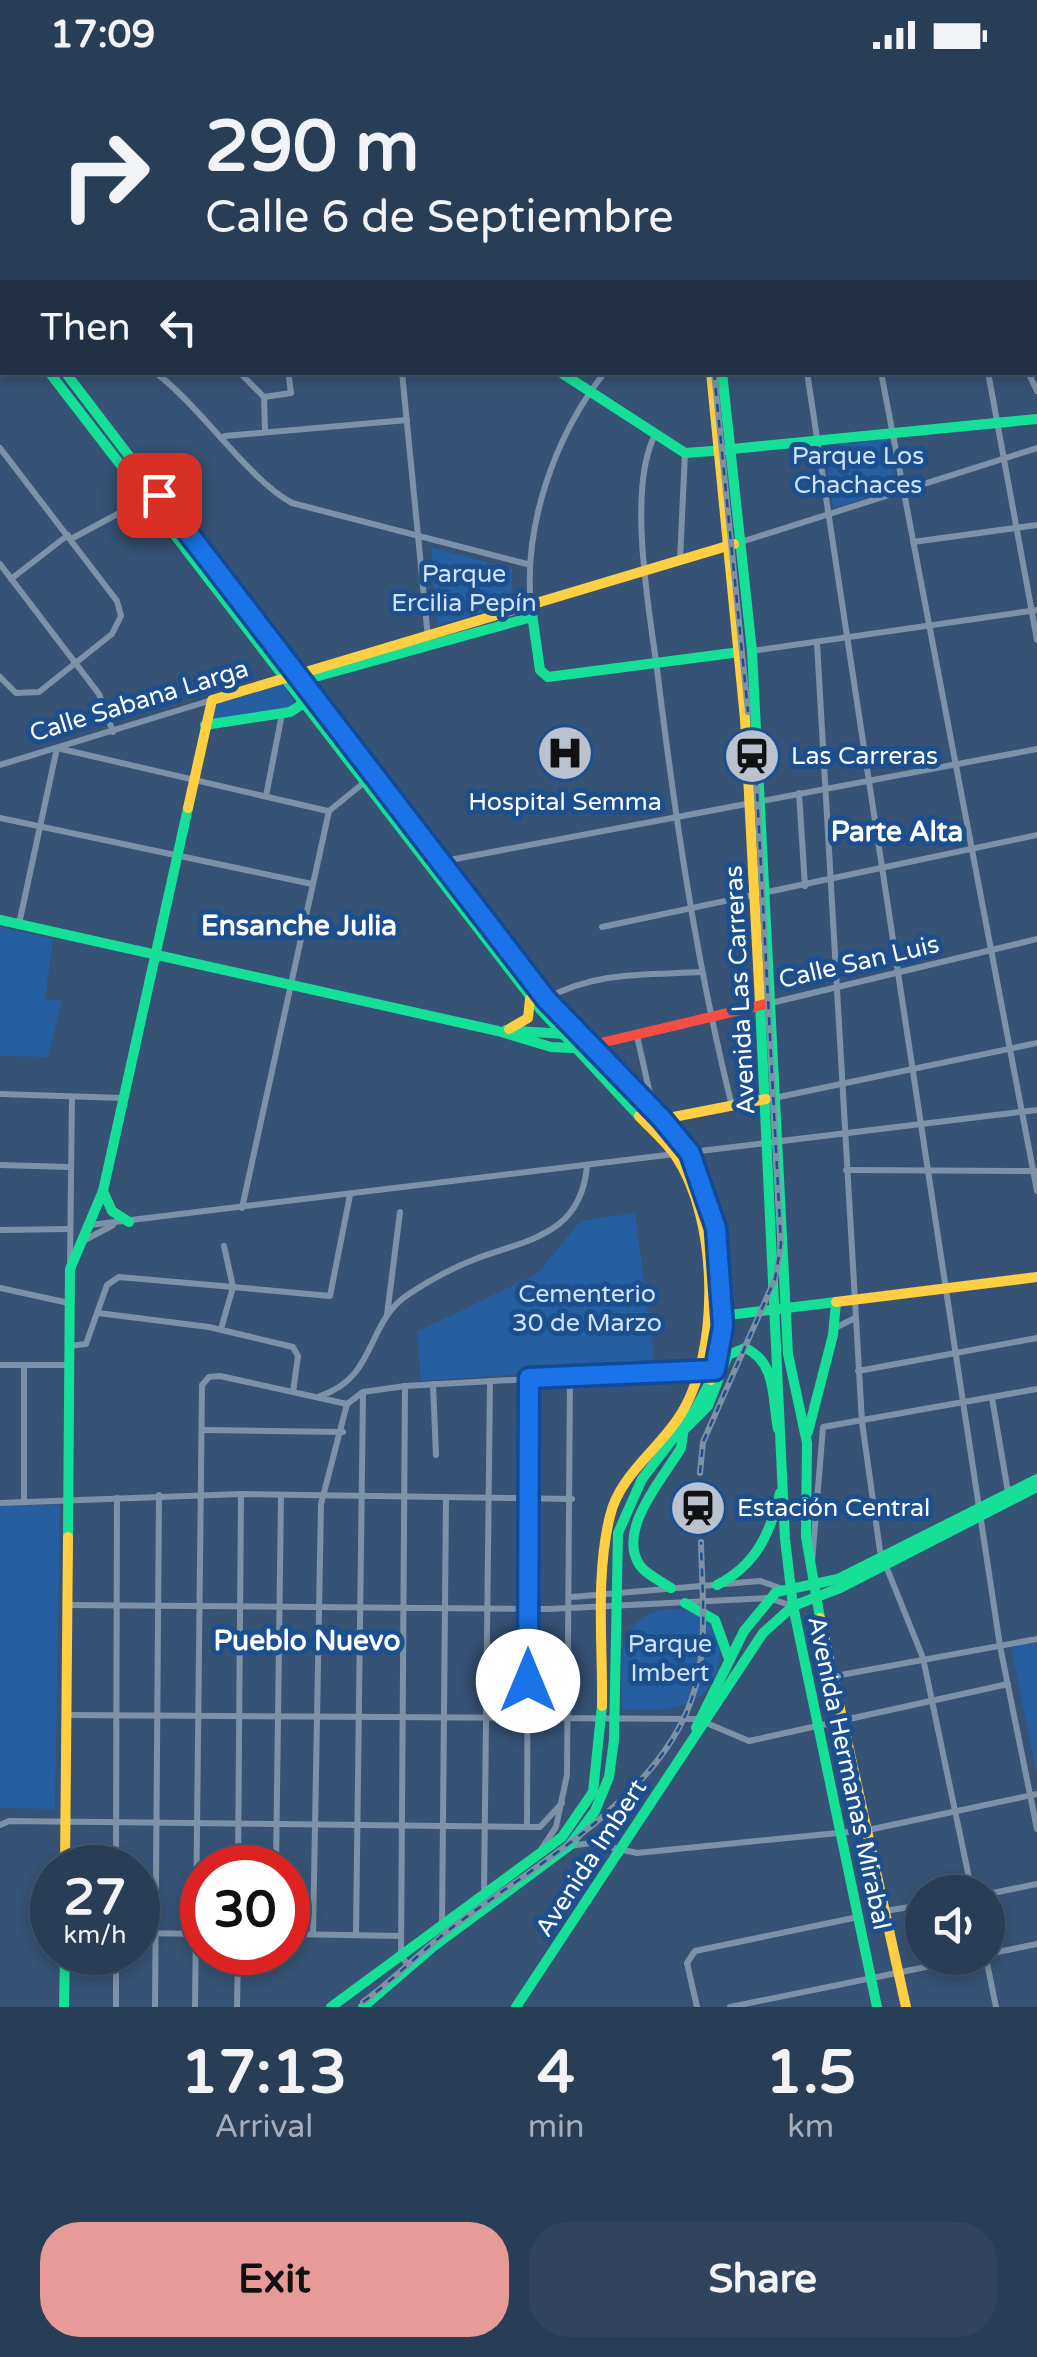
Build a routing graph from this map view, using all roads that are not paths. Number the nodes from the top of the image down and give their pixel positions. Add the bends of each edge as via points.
1 (53, 375) edge
2 (67, 375) edge
3 (158, 375) edge
4 (242, 375) edge
5 (402, 375) edge
6 (564, 375) edge
7 (603, 375) edge
8 (712, 375) edge
9 (722, 375) edge
10 (807, 375) edge
11 (881, 375) edge
12 (989, 375) edge
13 (288, 378) dead end
14 (589, 392) junction
15 (264, 397) junction
16 (1037, 418) edge
17 (406, 420) junction
18 (998, 423) junction
19 (265, 431) junction
20 (890, 434) junction
21 (655, 435) junction
22 (224, 436) junction
23 (818, 441) junction
24 (0, 448) edge
25 (1037, 448) edge
26 (726, 450) junction
27 (685, 453) junction
28 (1004, 459) junction
29 (904, 493) junction
30 (152, 494) junction
31 (830, 514) junction
32 (1037, 525) edge
33 (1016, 528) junction
34 (416, 536) junction
35 (69, 537) junction
36 (913, 542) junction
37 (736, 544) junction
38 (680, 560) junction
39 (0, 564) edge
40 (527, 564) junction
41 (644, 570) junction
42 (11, 578) junction
43 (532, 611) junction
44 (1034, 611) edge
45 (929, 627) junction
46 (429, 639) junction
47 (850, 639) junction
48 (1037, 640) edge
49 (817, 642) junction
50 (746, 652) junction
51 (656, 662) junction
52 (76, 664) junction
53 (290, 674) junction
54 (3, 680) edge
55 (305, 685) junction
56 (303, 699) junction
57 (212, 700) junction
58 (282, 714) junction
59 (205, 724) junction
60 (113, 732) junction
61 (56, 748) junction
62 (1037, 749) edge
63 (0, 765) edge
64 (953, 766) junction
65 (193, 780) junction
66 (368, 780) junction
67 (868, 782) junction
68 (826, 790) junction
69 (799, 794) junction
70 (266, 796) junction
71 (755, 803) junction
72 (328, 811) junction
73 (677, 816) junction
74 (0, 818) edge
75 (40, 826) junction
76 (1037, 834) edge
77 (971, 850) junction
78 (176, 856) junction
79 (436, 862) junction
80 (880, 868) junction
81 (831, 880) junction
82 (312, 884) junction
83 (805, 886) junction
84 (760, 896) junction
85 (692, 908) junction
86 (0, 920) edge
87 (19, 924) junction
88 (602, 927) dead end
89 (1037, 939) edge
90 (992, 950) junction
91 (154, 954) junction
92 (702, 972) junction
93 (899, 973) junction
94 (291, 984) junction
95 (839, 987) junction
96 (525, 989) junction
97 (546, 999) junction
98 (766, 1004) junction
99 (710, 1018) junction
100 (504, 1030) junction
101 (579, 1035) junction
102 (563, 1036) junction
103 (637, 1036) junction
104 (616, 1041) junction
105 (1037, 1043) edge
106 (589, 1046) junction
107 (572, 1048) junction
108 (1012, 1048) junction
109 (608, 1066) junction
110 (914, 1069) junction
111 (843, 1084) junction
112 (0, 1094) edge
113 (72, 1097) junction
114 (123, 1098) junction
115 (772, 1098) junction
116 (732, 1106) junction
117 (654, 1109) junction
118 (1037, 1110) edge
119 (1024, 1112) junction
120 (662, 1119) junction
121 (924, 1126) junction
122 (844, 1136) junction
123 (774, 1143) junction
124 (690, 1153) junction
125 (675, 1155) junction
126 (0, 1164) edge
127 (68, 1166) junction
128 (586, 1166) junction
129 (846, 1170) junction
130 (930, 1172) junction
131 (1035, 1172) edge
132 (103, 1191) junction
133 (1037, 1191) edge
134 (350, 1195) junction
135 (242, 1208) junction
136 (400, 1212) dead end
137 (129, 1222) junction
138 (90, 1225) junction
139 (69, 1229) junction
140 (0, 1230) edge
141 (224, 1246) dead end
142 (78, 1247) junction
143 (70, 1269) junction
144 (1037, 1277) edge
145 (0, 1288) edge
146 (233, 1288) junction
147 (948, 1288) junction
148 (854, 1299) junction
149 (69, 1302) junction
150 (836, 1302) junction
151 (98, 1313) junction
152 (710, 1316) junction
153 (723, 1316) junction
154 (386, 1317) junction
155 (855, 1318) junction
156 (836, 1328) junction
157 (221, 1329) junction
158 (1037, 1338) edge
159 (69, 1346) junction
160 (958, 1353) junction
161 (0, 1365) edge
162 (24, 1365) junction
163 (68, 1365) junction
164 (710, 1369) junction
165 (858, 1371) junction
166 (570, 1376) junction
167 (529, 1378) junction
168 (490, 1382) junction
169 (433, 1384) junction
170 (405, 1386) junction
171 (781, 1386) junction
172 (1037, 1389) edge
173 (293, 1392) junction
174 (364, 1392) junction
175 (319, 1396) junction
176 (992, 1398) junction
177 (966, 1403) junction
178 (346, 1404) junction
179 (772, 1408) junction
180 (809, 1418) junction
181 (699, 1422) junction
182 (862, 1422) junction
183 (681, 1425) junction
184 (823, 1427) junction
185 (202, 1430) junction
186 (343, 1432) junction
187 (807, 1443) junction
188 (681, 1448) junction
189 (784, 1452) junction
190 (436, 1454) dead end
191 (784, 1478) junction
192 (1037, 1479) edge
193 (1037, 1487) edge
194 (200, 1494) junction
195 (241, 1494) junction
196 (159, 1495) junction
197 (281, 1495) junction
198 (1007, 1495) junction
199 (322, 1496) junction
200 (362, 1497) junction
201 (117, 1498) junction
202 (404, 1498) junction
203 (446, 1499) junction
204 (528, 1499) junction
205 (572, 1499) junction
206 (68, 1500) junction
207 (489, 1500) junction
208 (24, 1501) junction
209 (0, 1502) edge
210 (980, 1509) junction
211 (882, 1561) junction
212 (810, 1568) junction
213 (812, 1582) junction
214 (717, 1584) junction
215 (786, 1587) junction
216 (671, 1588) junction
217 (572, 1597) junction
218 (768, 1598) junction
219 (816, 1598) junction
220 (685, 1603) junction
221 (67, 1604) junction
222 (116, 1605) junction
223 (158, 1605) junction
224 (199, 1605) junction
225 (239, 1605) junction
226 (280, 1606) junction
227 (319, 1606) junction
228 (360, 1606) junction
229 (404, 1606) junction
230 (794, 1606) junction
231 (445, 1607) junction
232 (488, 1608) junction
233 (572, 1608) junction
234 (528, 1609) junction
235 (609, 1630) junction
236 (1037, 1640) edge
237 (1000, 1646) junction
238 (923, 1658) junction
239 (729, 1660) junction
240 (835, 1676) junction
241 (1008, 1684) junction
242 (932, 1701) junction
243 (66, 1715) junction
244 (116, 1715) junction
245 (155, 1715) junction
246 (197, 1716) junction
247 (239, 1716) junction
248 (278, 1716) junction
249 (318, 1716) junction
250 (359, 1716) junction
251 (403, 1717) junction
252 (444, 1717) junction
253 (486, 1717) junction
254 (527, 1717) junction
255 (569, 1718) junction
256 (844, 1720) junction
257 (699, 1722) junction
258 (819, 1726) junction
259 (1034, 1795) edge
260 (562, 1803) junction
261 (955, 1811) junction
262 (64, 1822) junction
263 (116, 1823) junction
264 (154, 1823) junction
265 (238, 1823) junction
266 (1, 1824) edge
267 (198, 1824) junction
268 (277, 1825) junction
269 (316, 1826) junction
270 (357, 1826) junction
271 (402, 1826) junction
272 (443, 1826) junction
273 (484, 1826) junction
274 (527, 1827) junction
275 (868, 1830) junction
276 (1037, 1830) edge
277 (844, 1832) junction
278 (64, 1845) edge
279 (116, 1845) edge
280 (154, 1845) edge
281 (198, 1845) edge
282 (238, 1845) edge
283 (277, 1845) edge
284 (568, 1846) junction
285 (620, 1851) junction
286 (538, 1853) junction
287 (968, 1875) edge
288 (1037, 1884) edge
289 (1005, 1891) edge
290 (484, 1893) junction
291 (905, 1908) edge
292 (885, 1912) junction
293 (858, 1917) junction
294 (442, 1925) junction
295 (310, 1934) edge
296 (314, 1934) junction
297 (356, 1934) junction
298 (402, 1936) junction
299 (1037, 1944) edge
300 (1005, 1952) edge
301 (401, 1954) junction
302 (410, 1967) junction
303 (905, 1971) edge
304 (898, 1972) junction
305 (65, 1975) edge
306 (116, 1975) edge
307 (155, 1975) edge
308 (197, 1975) edge
309 (238, 1975) edge
310 (990, 1975) edge
311 (872, 1978) junction
312 (756, 2004) edge
313 (64, 2007) edge
314 (116, 2007) edge
315 (155, 2007) edge
316 (195, 2007) edge
317 (237, 2007) edge
318 (331, 2007) edge
319 (362, 2007) edge
320 (516, 2007) edge
321 (697, 2007) edge
322 (730, 2007) edge
323 (878, 2007) edge
324 (906, 2007) edge
325 (996, 2007) edge

1 - 30 main road
2 - 30 main road
3 - 22 street
4 - 15 street
5 - 17 street
6 - 14 main road
7 - 14 street
8 - 26 main road, Avenida Las Carreras
9 - 26 main road, Avenida Las Carreras
10 - 23 street
11 - 20 street
12 - 18 street
13 - 15 street via 291,393
14 - 21 main road
14 - 40 street via 564,432
15 - 19 street
16 - 18 main road
17 - 19 street
17 - 34 street
18 - 20 main road
18 - 28 street
19 - 22 street
20 - 23 main road
20 - 29 street
21 - 27 main road
21 - 41 street via 645,454
22 - 34 street via 286,499
23 - 26 main road
23 - 31 street
24 - 35 street
25 - 28 street, Calle Sabana Larga
26 - 27 main road
26 - 37 main road, Avenida Las Carreras
27 - 38 street
28 - 29 street, Calle Sabana Larga
28 - 33 street
29 - 31 street, Calle Sabana Larga
29 - 36 street
30 - 35 street
30 - 53 main road
31 - 37 street, Calle Sabana Larga
31 - 47 street
32 - 33 street
33 - 36 street
33 - 44 street
34 - 40 street
34 - 46 street
35 - 42 street
35 - 52 street via 120,606 112,634
36 - 45 street
37 - 38 main road, Calle Sabana Larga
37 - 50 main road, Avenida Las Carreras
38 - 41 main road, Calle Sabana Larga
39 - 42 street
40 - 43 street
41 - 43 main road, Calle Sabana Larga
41 - 51 street
42 - 52 street
43 - 46 main road, Calle Sabana Larga
43 - 51 main road via 544,675
44 - 45 street
44 - 48 street
45 - 47 street
45 - 64 street
46 - 53 main road, Calle Sabana Larga
46 - 55 main road, Calle Sabana Larga
47 - 49 street
47 - 67 street
49 - 50 street
49 - 68 street
50 - 51 main road
50 - 71 main road, Avenida Las Carreras
51 - 73 street
52 - 54 street via 33,695 16,693
52 - 60 street via 99,694
53 - 55 main road
53 - 56 main road
53 - 57 main road, Calle Sabana Larga
55 - 56 main road
55 - 79 main road
56 - 58 main road, Calle Sabana Larga
56 - 66 main road
57 - 59 main road
57 - 60 street, Calle Sabana Larga
58 - 59 main road, Calle Sabana Larga
58 - 70 street
59 - 65 main road
60 - 61 street, Calle Sabana Larga
61 - 63 street, Calle Sabana Larga
61 - 65 street
61 - 75 street
62 - 64 street
64 - 67 street
64 - 77 street
65 - 70 street
65 - 78 main road
66 - 72 street
66 - 79 main road
67 - 68 street
67 - 80 street
68 - 69 street
68 - 81 street
69 - 71 street
69 - 83 street
70 - 72 street
71 - 73 street
71 - 84 main road, Avenida Las Carreras
72 - 82 street
73 - 79 street
73 - 85 street
74 - 75 street
75 - 78 street
75 - 87 street
76 - 77 street
77 - 80 street
77 - 90 street
78 - 82 street
78 - 91 main road
79 - 96 main road
79 - 97 main road
80 - 81 street
80 - 93 street
81 - 83 street
81 - 95 street
82 - 94 street
83 - 84 street
84 - 85 street
84 - 98 main road, Avenida Las Carreras
85 - 88 street
85 - 92 street
86 - 87 main road
87 - 91 main road
89 - 90 street, Calle San Luis
90 - 93 street, Calle San Luis
90 - 108 street
91 - 94 main road
91 - 114 main road
92 - 97 street via 598,978
92 - 99 street
93 - 95 street, Calle San Luis
93 - 110 street
94 - 100 main road
94 - 135 street
95 - 98 street, Calle San Luis
95 - 111 street
96 - 100 main road via 531,1012
96 - 102 main road
97 - 101 main road
98 - 99 main road, Calle San Luis
98 - 115 main road, Avenida Las Carreras
99 - 103 main road, Calle San Luis
99 - 116 street
100 - 102 main road
100 - 107 main road, Calle San Luis
101 - 102 main road
101 - 106 main road
102 - 107 main road
103 - 104 main road, Calle San Luis
103 - 117 street
104 - 106 main road, Calle San Luis
104 - 109 main road
105 - 108 street
106 - 107 main road, Calle San Luis
106 - 109 main road
107 - 125 main road
108 - 110 street
108 - 119 street
109 - 117 main road
110 - 111 street
110 - 121 street
111 - 115 street
111 - 122 street
112 - 113 street
113 - 114 street
113 - 127 street
114 - 132 main road
115 - 116 main road
115 - 123 main road, Avenida Las Carreras
116 - 120 main road
117 - 120 main road
118 - 119 street
119 - 121 street
119 - 131 street
120 - 124 main road
121 - 122 street
121 - 130 street
122 - 123 street
122 - 129 street
123 - 124 street
123 - 171 main road, Avenida Las Carreras
123 - 187 main road, Avenida Las Carreras via 788,1354
124 - 125 street
124 - 153 main road via 716,1228
125 - 128 street
125 - 152 main road via 698,1207
126 - 127 street
127 - 139 street
128 - 134 street
128 - 154 street via 569,1214 546,1234 440,1275
129 - 130 street
129 - 148 street
130 - 131 street
130 - 147 street
131 - 133 street
132 - 137 main road via 112,1211
132 - 138 main road
134 - 135 street
134 - 146 street via 330,1296
135 - 137 street
136 - 154 street
137 - 138 street
137 - 142 street via 101,1229
138 - 142 main road
139 - 140 street
139 - 143 street
141 - 146 street
142 - 143 main road
143 - 149 main road
144 - 147 main road
145 - 149 street
146 - 151 street via 119,1277 108,1282
146 - 157 street
147 - 148 main road
147 - 160 street
148 - 150 main road
148 - 155 street
149 - 159 main road
150 - 153 main road
150 - 156 main road
151 - 157 street
151 - 159 street via 86,1344
152 - 153 main road
152 - 164 main road
153 - 164 main road
154 - 175 street via 357,1374
155 - 156 street
155 - 165 street
156 - 180 main road
157 - 173 street via 294,1347
158 - 160 street
159 - 163 main road
160 - 165 street
160 - 177 street
161 - 162 street
162 - 163 street
162 - 208 street
163 - 206 main road
164 - 166 street
164 - 183 main road
165 - 182 street
166 - 167 street
166 - 205 street
167 - 168 street
167 - 204 street
168 - 169 street
168 - 207 street
169 - 170 street
169 - 190 street
170 - 174 street
170 - 202 street
171 - 179 main road
171 - 189 main road, Avenida Las Carreras
172 - 176 street
173 - 175 street
173 - 185 street via 217,1376 202,1385
174 - 178 street
174 - 200 street
175 - 178 street
176 - 177 street
176 - 198 street
177 - 182 street
177 - 210 street
178 - 186 street
179 - 181 main road via 765,1359 740,1348 728,1355
179 - 189 main road
180 - 184 street
180 - 187 main road
181 - 183 main road
181 - 188 main road
182 - 184 street
182 - 211 street
183 - 188 main road
183 - 235 main road via 626,1504 610,1567
184 - 212 street
185 - 186 street
185 - 194 street
186 - 199 street
187 - 212 main road, Avenida Las Carreras
188 - 216 main road via 634,1531 639,1565
189 - 191 main road, Avenida Las Carreras
191 - 214 main road via 766,1542 746,1568
191 - 215 main road, Avenida Las Carreras
192 - 198 main road
193 - 198 main road
194 - 195 street
194 - 196 street
194 - 224 street
195 - 197 street
195 - 225 street
196 - 201 street
196 - 223 street
197 - 199 street
197 - 226 street
198 - 210 main road
199 - 200 street
199 - 227 street
200 - 202 street
200 - 228 street
201 - 206 street
201 - 222 street
202 - 203 street
202 - 229 street
203 - 207 street
203 - 231 street
204 - 205 street
204 - 207 street
204 - 234 street
205 - 217 street
206 - 208 street
206 - 221 main road
207 - 232 street
208 - 209 street
210 - 211 main road
210 - 237 street
211 - 213 main road
211 - 219 main road
211 - 238 street
212 - 213 main road, Avenida Las Carreras
213 - 215 main road
213 - 219 main road, Avenida Las Carreras
214 - 215 street
214 - 216 street
215 - 218 main road, Avenida Imbert
215 - 230 main road, Avenida Las Carreras
216 - 217 street
217 - 233 street
218 - 220 street
218 - 230 street
218 - 239 main road, Avenida Imbert
219 - 230 main road
219 - 240 main road, Avenida Hermanas Mirabal
220 - 233 street
220 - 239 main road via 715,1620
221 - 222 street
221 - 243 main road
222 - 223 street
222 - 244 street
223 - 224 street
223 - 245 street
224 - 225 street
224 - 246 street
225 - 226 street
225 - 247 street
226 - 227 street
226 - 248 street
227 - 228 street
227 - 249 street
228 - 229 street
228 - 250 street
229 - 231 street
229 - 251 street
230 - 257 main road, Avenida Imbert via 755,1640
230 - 258 main road, Avenida Hermanas Mirabal
231 - 232 street
231 - 252 street
232 - 234 street
232 - 253 street
233 - 234 street
233 - 255 street
234 - 254 street
235 - 284 main road via 614,1740 604,1794
235 - 286 main road via 598,1776 562,1837
236 - 237 street
237 - 238 street
237 - 241 street
238 - 240 street
238 - 242 street
239 - 257 main road, Avenida Imbert
240 - 256 main road, Avenida Hermanas Mirabal
241 - 242 street
241 - 259 street
242 - 256 street
242 - 261 street
243 - 244 street
243 - 262 main road
244 - 245 street
244 - 263 street
245 - 246 street
245 - 264 street
246 - 247 street
246 - 267 street
247 - 248 street
247 - 265 street
248 - 249 street
248 - 268 street
249 - 250 street
249 - 269 street
250 - 251 street
250 - 270 street
251 - 252 street
251 - 271 street
252 - 253 street
252 - 272 street
253 - 254 street
253 - 273 street
254 - 255 street
254 - 274 street
255 - 257 street
255 - 260 street
256 - 258 street
256 - 275 main road, Avenida Hermanas Mirabal
257 - 258 street via 748,1741
257 - 285 main road, Avenida Imbert
258 - 277 main road, Avenida Hermanas Mirabal
259 - 261 street
259 - 276 street
260 - 274 street via 544,1826
260 - 286 street
261 - 275 street
261 - 287 street
262 - 263 street
262 - 266 street
262 - 278 main road
263 - 264 street
263 - 279 street
264 - 267 street
264 - 280 street
265 - 267 street
265 - 268 street
265 - 282 street
267 - 281 street
268 - 269 street
268 - 283 street
269 - 270 street
269 - 296 street
270 - 271 street
270 - 297 street
271 - 272 street
271 - 298 street
272 - 273 street
272 - 294 street
273 - 274 street
273 - 290 street
275 - 277 street
275 - 292 main road, Avenida Hermanas Mirabal
277 - 285 street
277 - 293 main road, Avenida Hermanas Mirabal
284 - 285 street via 591,1843
284 - 302 main road
285 - 320 main road, Avenida Imbert
286 - 290 main road
288 - 289 street
290 - 294 main road
291 - 292 street
292 - 304 main road, Avenida Hermanas Mirabal
293 - 311 main road, Avenida Hermanas Mirabal
293 - 321 street via 696,1952 688,1963
294 - 301 main road
295 - 296 street
296 - 297 street
297 - 298 street
298 - 301 street
299 - 300 street
301 - 302 street
301 - 318 main road
302 - 319 main road
303 - 304 street
304 - 311 street
304 - 324 main road, Avenida Hermanas Mirabal
305 - 313 main road
306 - 314 street
307 - 315 street
308 - 316 street
309 - 317 street
310 - 325 street
311 - 312 street
311 - 323 main road, Avenida Hermanas Mirabal
312 - 322 street

